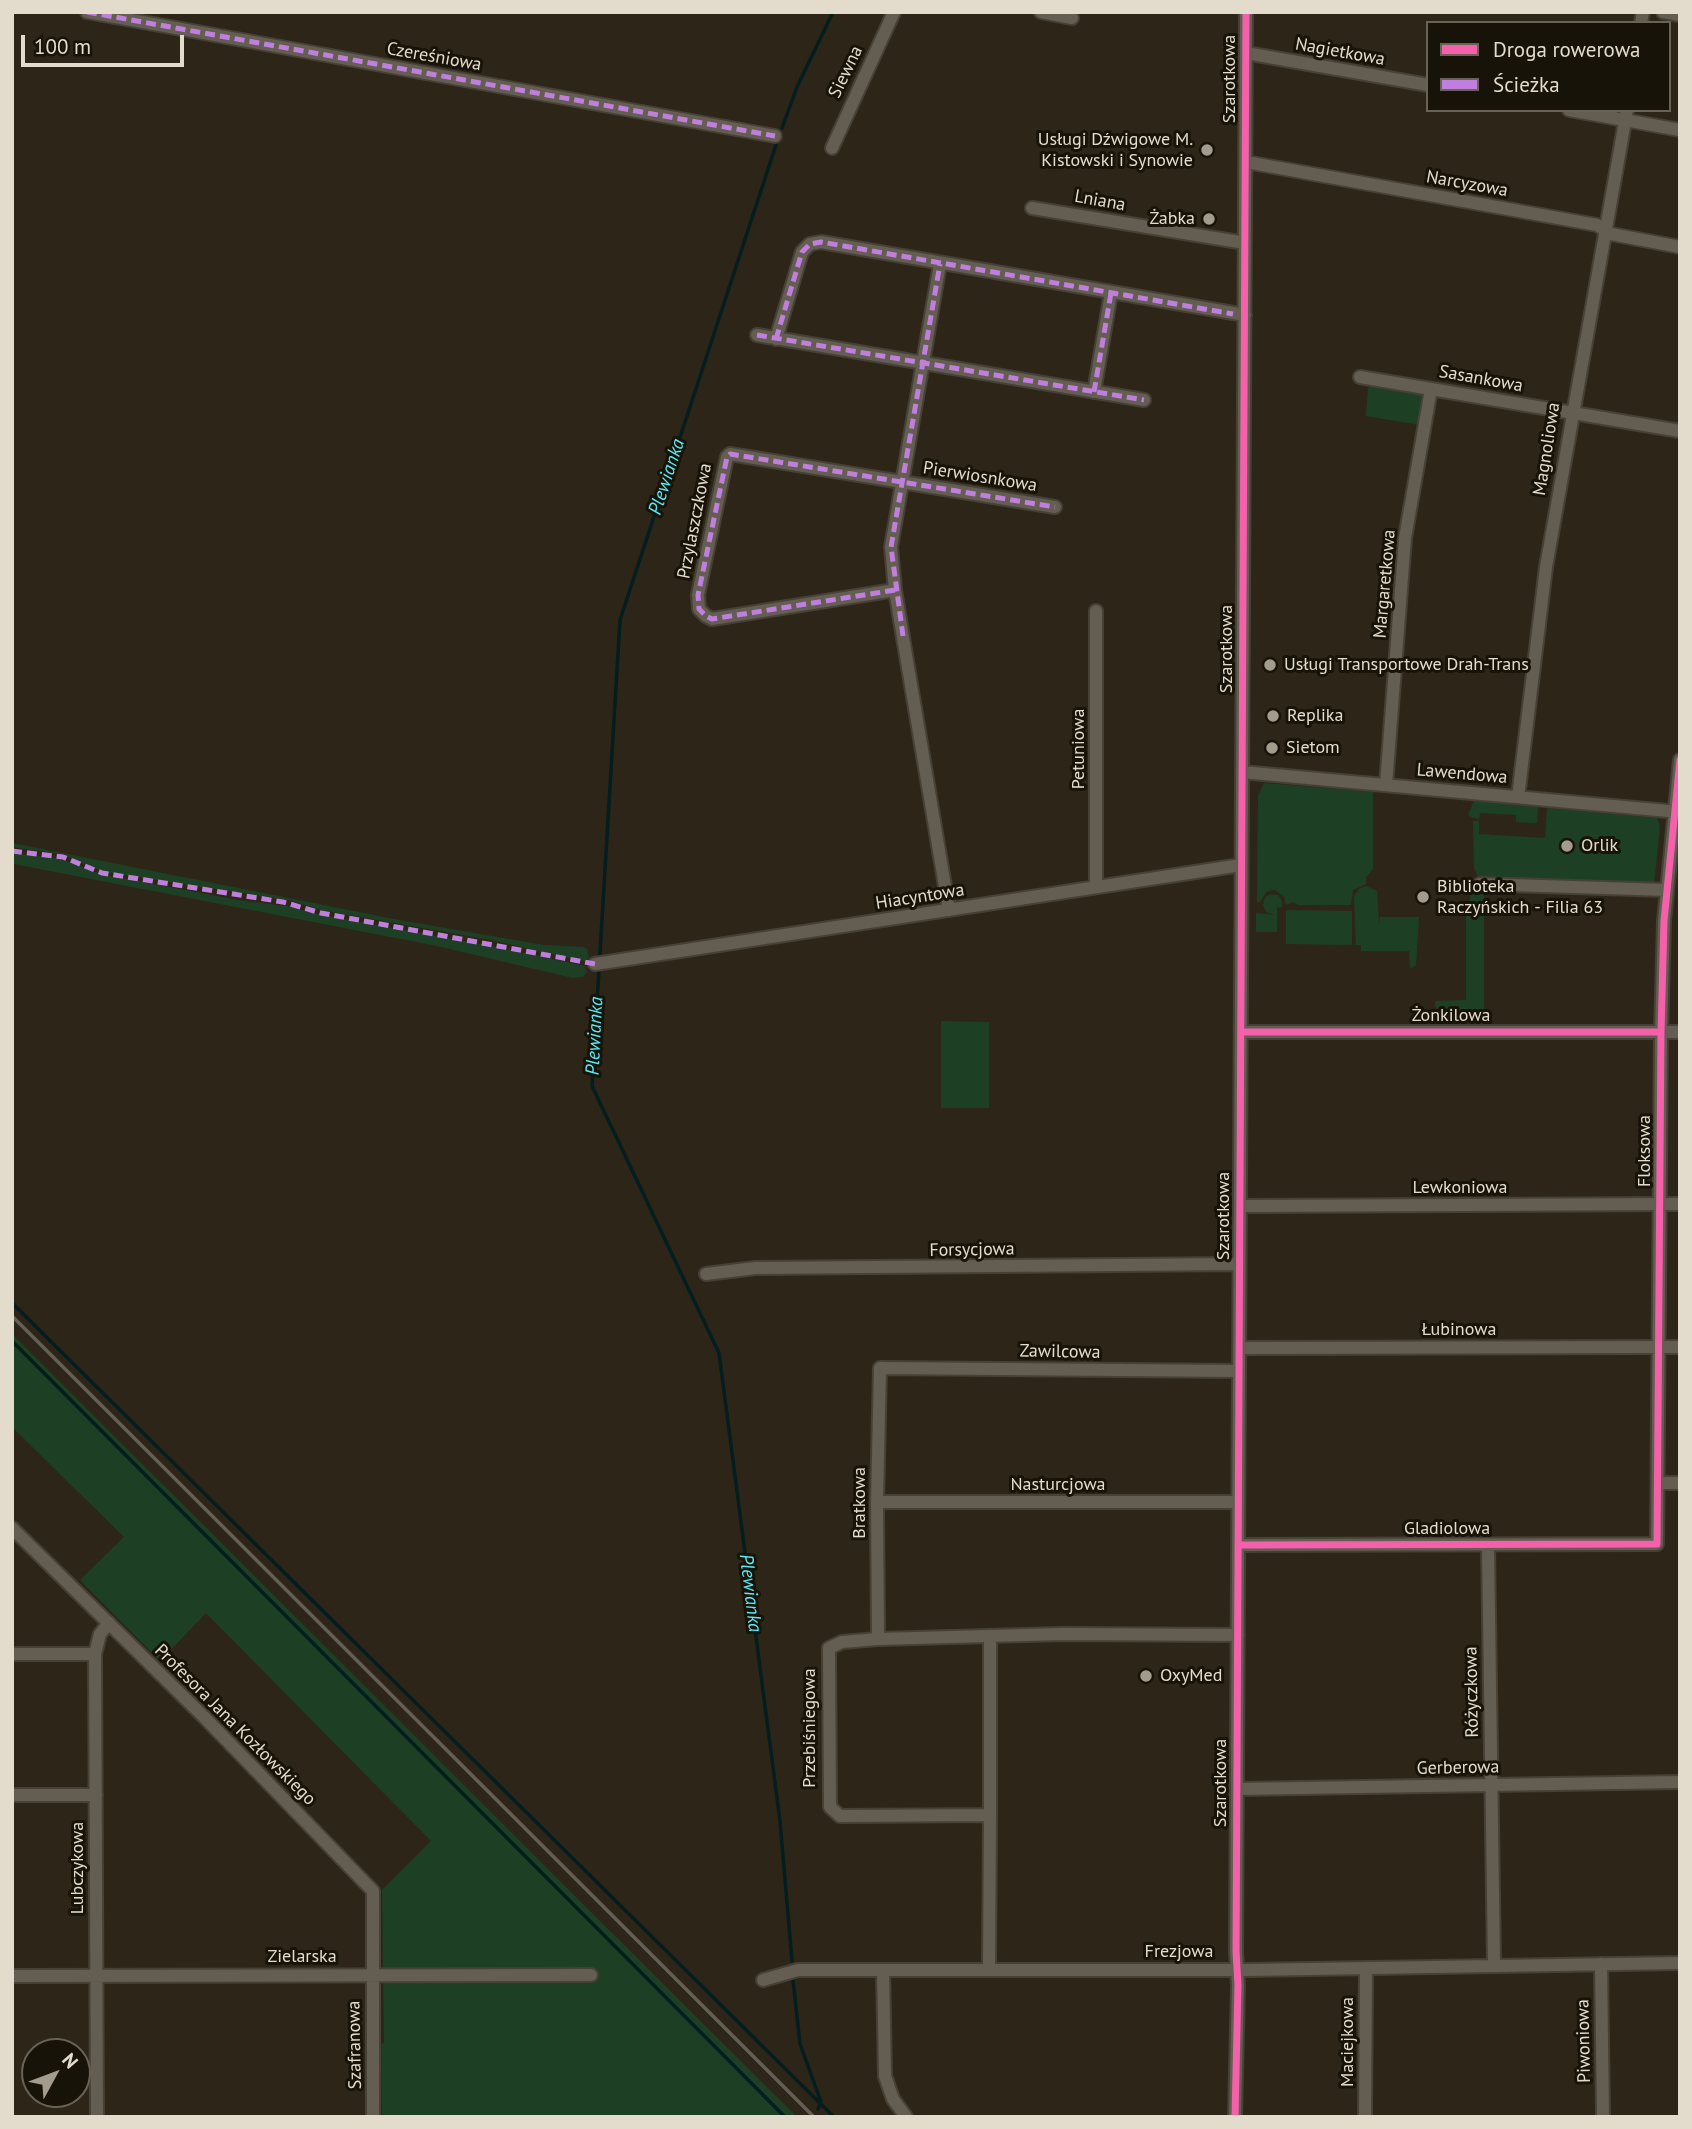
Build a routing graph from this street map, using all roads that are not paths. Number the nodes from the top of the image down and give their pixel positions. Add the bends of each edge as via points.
1 (87, 12) edge
2 (894, 12) edge
3 (1041, 12) edge
4 (1246, 12) edge
5 (1072, 18) dead end
6 (1246, 53) junction
7 (1426, 85) edge
8 (1592, 112) edge
9 (1626, 115) edge
10 (1680, 130) edge
11 (775, 136) dead end
12 (832, 148) dead end
13 (1246, 162) junction
14 (1031, 208) dead end
15 (1605, 228) junction
16 (1245, 243) junction
17 (1680, 247) edge
18 (940, 264) junction
19 (1111, 293) junction
20 (1245, 315) junction
21 (757, 335) dead end
22 (776, 339) junction
23 (923, 363) junction
24 (1360, 377) dead end
25 (1431, 388) junction
26 (1094, 392) junction
27 (1144, 400) dead end
28 (1571, 412) junction
29 (1680, 431) edge
30 (900, 481) junction
31 (1055, 507) dead end
32 (895, 590) junction
33 (1096, 611) dead end
34 (1680, 760) edge
35 (1242, 772) junction
36 (1386, 785) junction
37 (1518, 797) junction
38 (1677, 812) edge
39 (1241, 865) junction
40 (1480, 884) dead end
41 (1096, 887) junction
42 (1667, 890) junction
43 (949, 910) junction
44 (600, 964) dead end
45 (1241, 1032) junction
46 (1661, 1032) junction
47 (1680, 1032) edge
48 (1661, 1204) junction
49 (1680, 1204) edge
50 (1240, 1206) junction
51 (1239, 1265) junction
52 (706, 1274) dead end
53 (1658, 1347) junction
54 (1680, 1347) edge
55 (1239, 1348) junction
56 (880, 1368) joint
57 (1239, 1371) junction
58 (1658, 1483) junction
59 (1680, 1483) edge
60 (877, 1502) junction
61 (1238, 1502) junction
62 (12, 1528) edge
63 (1657, 1544) joint
64 (1238, 1545) junction
65 (1488, 1545) junction
66 (109, 1623) junction
67 (1238, 1635) junction
68 (990, 1638) junction
69 (878, 1639) junction
70 (12, 1654) edge
71 (95, 1654) junction
72 (1680, 1782) edge
73 (1491, 1785) junction
74 (1237, 1788) junction
75 (12, 1794) edge
76 (96, 1795) junction
77 (990, 1815) junction
78 (1680, 1963) edge
79 (1601, 1964) junction
80 (1494, 1965) junction
81 (1366, 1968) junction
82 (883, 1970) junction
83 (989, 1970) junction
84 (1237, 1970) junction
85 (372, 1974) junction
86 (96, 1975) junction
87 (591, 1975) dead end
88 (12, 1976) edge
89 (763, 1980) dead end
90 (97, 2117) edge
91 (373, 2117) edge
92 (906, 2117) edge
93 (1235, 2117) edge
94 (1365, 2117) edge
95 (1603, 2117) edge

1 - 11 street, Czereśniowa
2 - 12 street, Siewna
3 - 5 street
4 - 6 street, Szarotkowa
6 - 7 street, Nagietkowa
6 - 13 street, Szarotkowa
8 - 9 street
9 - 10 street
9 - 15 street, Magnoliowa
13 - 15 street, Narcyzowa
13 - 16 street, Szarotkowa
14 - 16 street, Lniana
15 - 17 street, Narcyzowa via 1616,235
15 - 28 street, Magnoliowa
16 - 20 street, Szarotkowa
18 - 19 street
18 - 22 street via 821,242 810,244 802,252
18 - 23 street
19 - 20 street
19 - 26 street
20 - 35 street, Szarotkowa
21 - 22 street
22 - 23 street
23 - 26 street
23 - 30 street
24 - 25 street, Sasankowa
25 - 28 street, Sasankowa
25 - 36 street, Margaretkowa via 1405,538
26 - 27 street
28 - 29 street, Sasankowa
28 - 37 street, Magnoliowa via 1546,567
30 - 31 street, Pierwiosnkowa
30 - 32 street via 891,547
30 - 32 street, Przylaszczkowa via 728,455 698,602 712,619
32 - 43 street
33 - 41 street, Petuniowa
34 - 38 street, Floksowa
35 - 36 street, Lawendowa
35 - 39 street, Szarotkowa
36 - 37 street, Lawendowa
37 - 38 street, Lawendowa
38 - 42 street, Floksowa
39 - 41 street, Hiacyntowa
39 - 45 street, Szarotkowa
40 - 42 street
41 - 43 street, Hiacyntowa
42 - 46 street, Floksowa
43 - 44 street, Hiacyntowa
45 - 46 street, Żonkilowa
45 - 50 street, Szarotkowa
46 - 47 street, Żonkilowa
46 - 48 street, Floksowa
48 - 49 street, Lewkoniowa
48 - 50 street, Lewkoniowa
48 - 53 street, Floksowa
50 - 51 street, Szarotkowa
51 - 52 street, Forsycjowa via 755,1268
51 - 55 street, Szarotkowa
53 - 54 street, Łubinowa
53 - 55 street, Łubinowa
53 - 58 street, Floksowa
55 - 57 street, Szarotkowa
56 - 57 street, Zawilcowa
56 - 60 street, Bratkowa
57 - 61 street, Szarotkowa
58 - 59 street
58 - 63 street, Floksowa
60 - 61 street, Nasturcjowa
60 - 69 street, Bratkowa
61 - 64 street, Szarotkowa
62 - 66 street, Profesora Jana Kozłowskiego
63 - 65 street, Gladiolowa
64 - 65 street, Gladiolowa
64 - 67 street, Szarotkowa
65 - 73 street, Różyczkowa
66 - 71 street, Lubczykowa via 100,1634
66 - 85 street, Profesora Jana Kozłowskiego via 373,1891
67 - 68 street, Przebiśniegowa
67 - 74 street, Szarotkowa
68 - 69 street, Przebiśniegowa
68 - 77 street
69 - 77 street, Przebiśniegowa via 842,1642 829,1648 830,1807 839,1816
70 - 71 street
71 - 76 street, Lubczykowa
72 - 73 street, Gerberowa
73 - 74 street, Gerberowa
73 - 80 street, Różyczkowa
74 - 84 street, Szarotkowa
75 - 76 street
76 - 86 street, Lubczykowa
77 - 83 street
78 - 79 street, Frezjowa
79 - 80 street, Frezjowa
79 - 95 street, Piwoniowa
80 - 81 street, Frezjowa
81 - 84 street, Frezjowa
81 - 94 street, Maciejkowa
82 - 83 street, Frezjowa
82 - 89 street, Frezjowa via 791,1970
82 - 92 street via 885,2076
83 - 84 street, Frezjowa
84 - 93 street, Szarotkowa
85 - 86 street, Zielarska
85 - 87 street, Zielarska
85 - 91 street, Szafranowa
86 - 88 street, Zielarska
86 - 90 street, Lubczykowa

